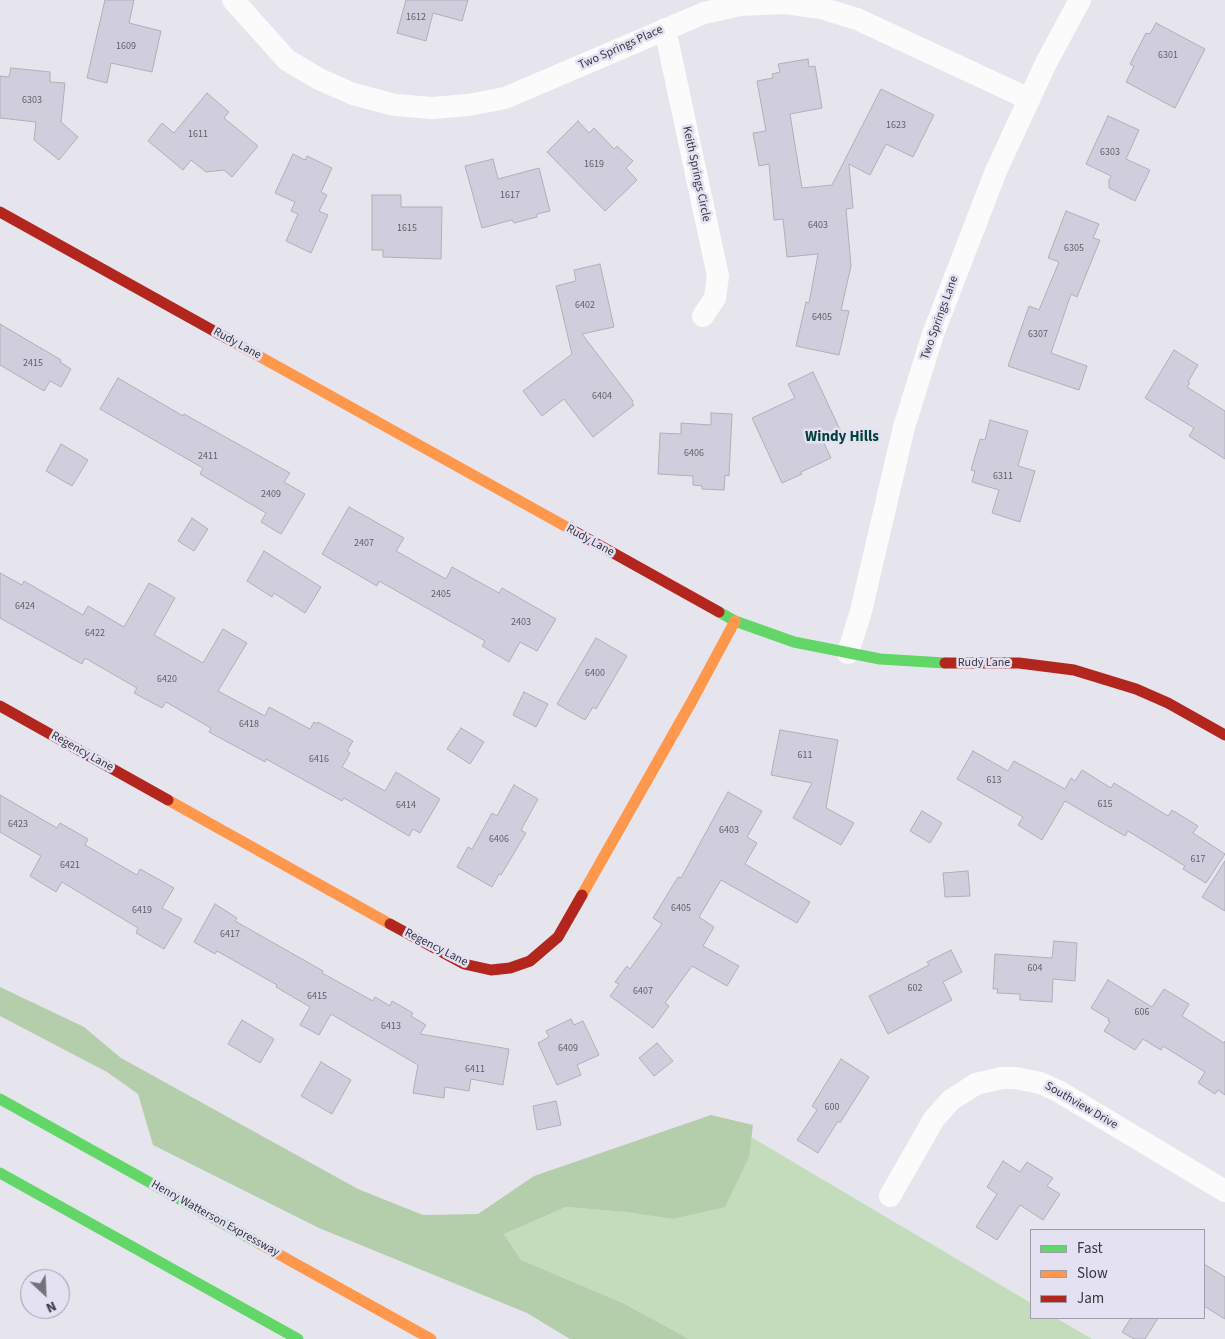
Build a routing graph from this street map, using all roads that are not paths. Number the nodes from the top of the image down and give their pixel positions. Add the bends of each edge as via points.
1 (233, 0) edge
2 (1080, 0) edge
3 (665, 29) junction
4 (1029, 99) junction
5 (0, 212) edge
6 (703, 316) dead end
7 (735, 621) junction
8 (848, 654) junction
9 (0, 706) edge
10 (1225, 735) edge
11 (0, 1100) edge
12 (0, 1173) edge
13 (1225, 1192) edge
14 (890, 1196) dead end
15 (298, 1339) edge
16 (431, 1339) edge

1 - 3 street, Two Springs Place via 287,60 318,79 378,101 432,108 505,98
2 - 4 street, Two Springs Lane
3 - 4 street, Two Springs Place via 740,5 785,4 821,8 857,19
3 - 6 street, Keith Springs Circle via 718,276 715,298
4 - 8 street, Two Springs Lane via 996,171 933,334 904,427
5 - 7 main road, Rudy Lane
7 - 8 main road, Rudy Lane via 794,642
7 - 9 main road, Regency Lane via 558,936 530,961 510,968 478,968 432,948
8 - 10 main road, Rudy Lane via 934,663 1019,663 1074,670 1136,689
11 - 16 main road, Henry Watterson Expressway
12 - 15 main road
13 - 14 street, Southview Drive via 1058,1091 1040,1083 1002,1078 976,1084 951,1100 934,1119

